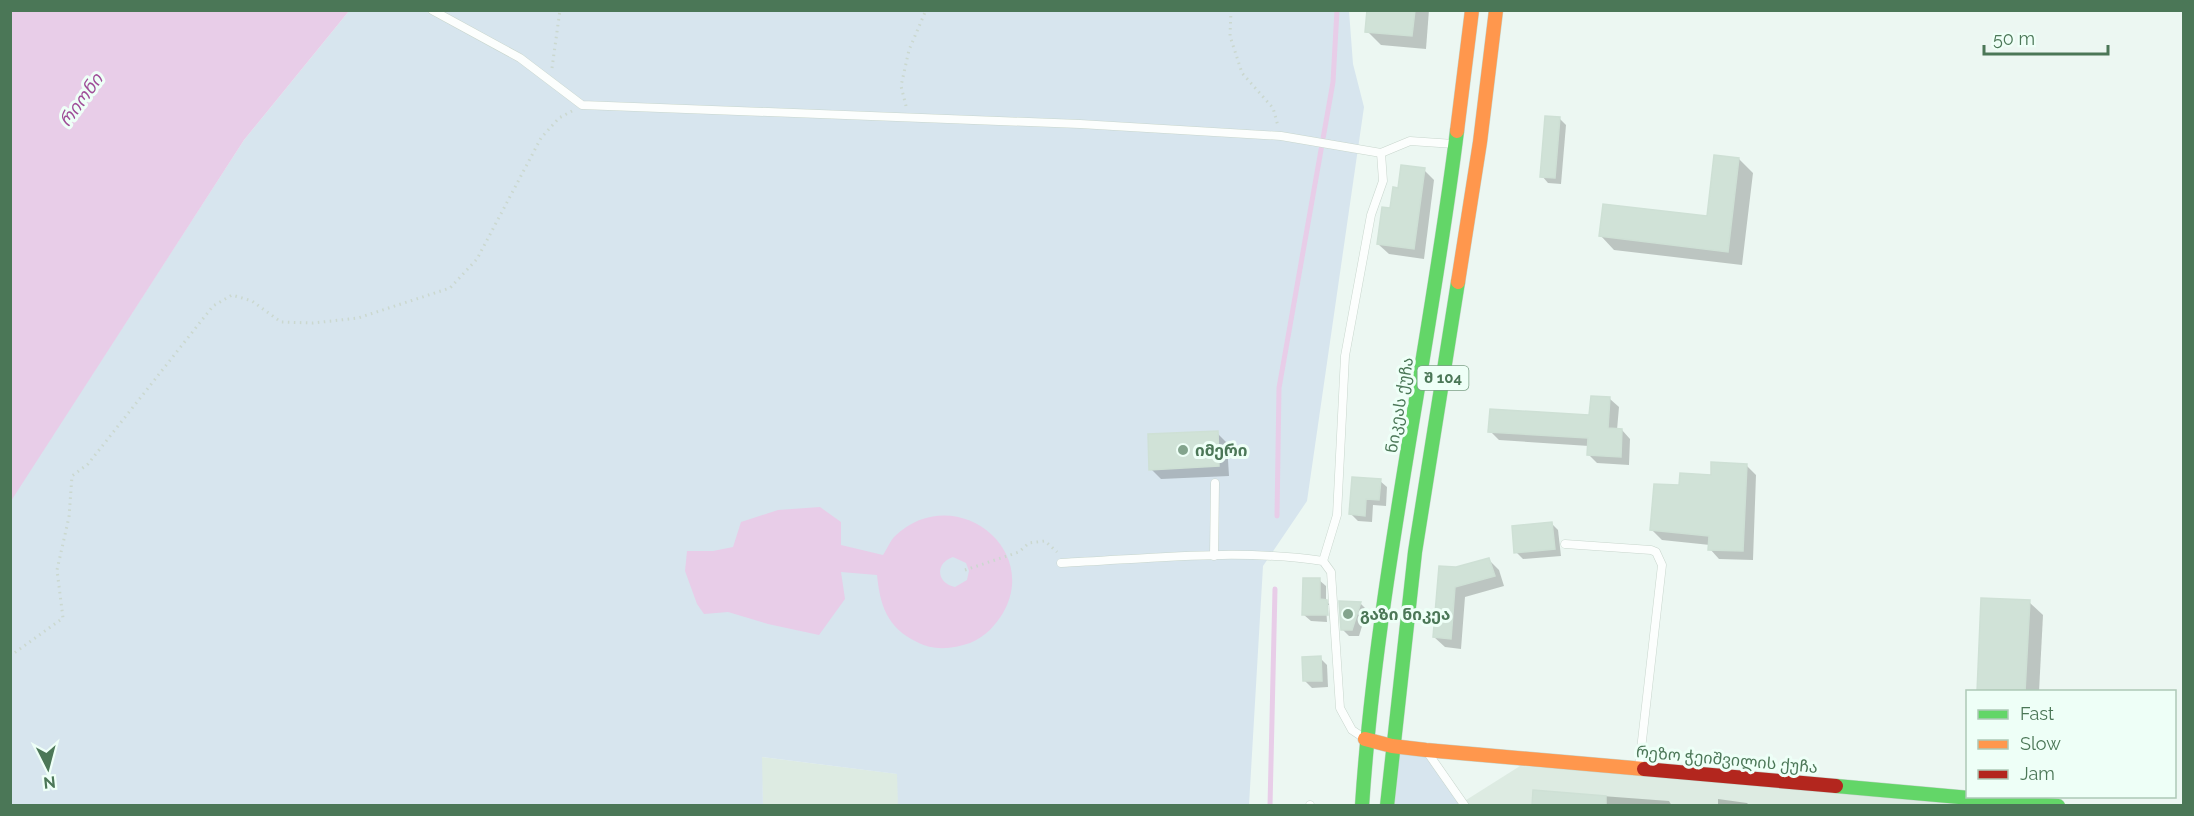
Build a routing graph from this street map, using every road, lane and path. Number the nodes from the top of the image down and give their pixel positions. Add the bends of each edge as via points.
1 (432, 10) edge
2 (560, 10) edge
3 (926, 10) edge
4 (1231, 10) edge
5 (1472, 10) edge
6 (1496, 10) edge
7 (550, 81) junction
8 (582, 105) junction
9 (909, 117) junction
10 (1281, 136) junction
11 (1456, 144) junction
12 (1381, 153) junction
13 (1215, 483) dead end
14 (1565, 544) dead end
15 (1214, 556) junction
16 (1323, 561) junction
17 (1061, 563) joint
18 (965, 570) dead end
19 (10, 656) edge
20 (1365, 739) junction
21 (1392, 746) junction
22 (1426, 750) junction
23 (1639, 768) junction
24 (2025, 804) edge
25 (1362, 806) edge
26 (1387, 806) edge
27 (1465, 806) edge
28 (2058, 806) edge

1 - 7 lane via 520,58
2 - 7 path
3 - 9 path via 909,50 901,86
4 - 10 path via 1230,36 1242,73 1274,108
5 - 11 main road, ნიკეას ქუჩა / შ 104
6 - 21 main road, შ 104 via 1480,142 1415,552
7 - 8 lane
8 - 9 lane
8 - 19 path via 559,118 541,138 477,259 450,288 358,318 313,323 281,322 252,302 232,295 213,306 88,464 72,476 69,517 57,570 63,618
9 - 10 lane
10 - 12 lane
11 - 12 lane via 1410,141
11 - 20 main road, ნიკეას ქუჩა / შ 104
12 - 16 lane via 1383,181 1371,215 1345,356 1337,515
13 - 15 lane
14 - 23 lane via 1651,550 1662,565
15 - 16 lane
15 - 17 lane
16 - 20 lane via 1331,572 1340,708 1352,730
17 - 18 path via 1060,555 1045,541 1029,543 1018,552
20 - 21 main road, რეზო ჭეიშვილის ქუჩა
20 - 25 main road, ნიკეას ქუჩა
21 - 22 main road, რეზო ჭეიშვილის ქუჩა
21 - 26 main road
22 - 23 main road, რეზო ჭეიშვილის ქუჩა
22 - 27 lane
23 - 24 main road, რეზო ჭეიშვილის ქუჩა
24 - 28 main road, რეზო ჭეიშვილის ქუჩა

